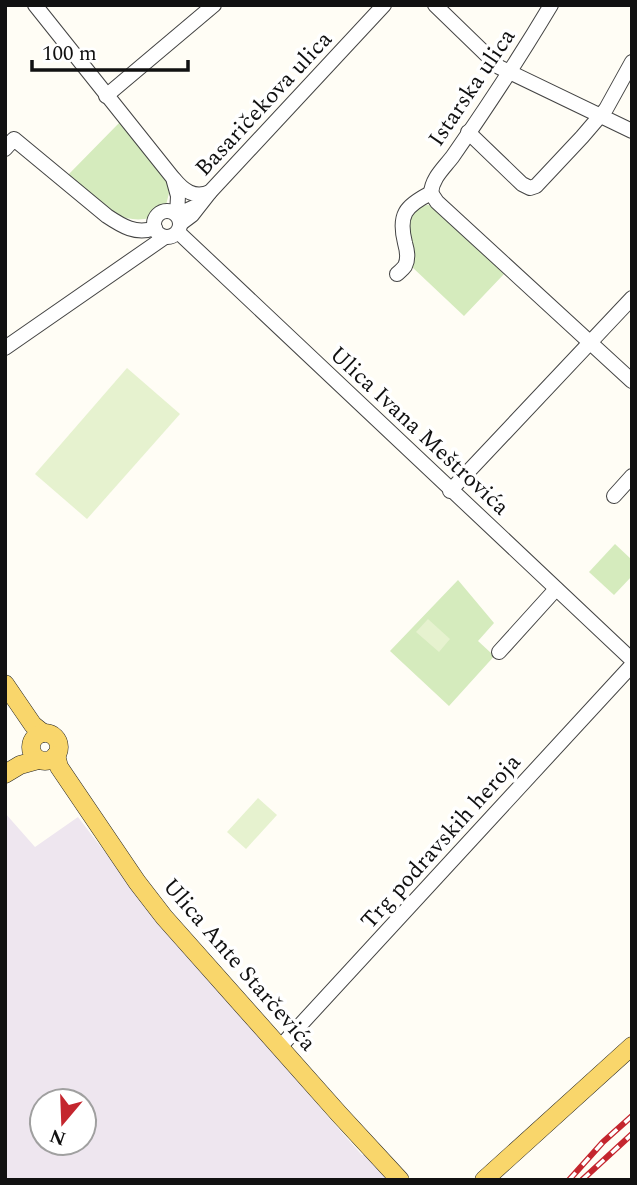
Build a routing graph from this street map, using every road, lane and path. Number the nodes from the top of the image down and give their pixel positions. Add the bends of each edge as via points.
1 (35, 5) edge
2 (214, 5) edge
3 (384, 5) edge
4 (435, 5) edge
5 (551, 5) edge
6 (632, 62) edge
7 (509, 72) junction
8 (106, 96) junction
9 (600, 115) junction
10 (632, 131) edge
11 (468, 132) junction
12 (9, 144) edge
13 (173, 178) junction
14 (431, 193) junction
15 (207, 197) junction
16 (167, 225) junction
17 (123, 226) junction
18 (128, 262) junction
19 (397, 274) dead end
20 (632, 298) edge
21 (590, 342) junction
22 (5, 348) edge
23 (632, 381) edge
24 (632, 476) edge
25 (450, 491) junction
26 (614, 496) dead end
27 (556, 589) junction
28 (499, 652) dead end
29 (632, 662) edge
30 (5, 684) edge
31 (37, 753) edge
32 (632, 1046) edge
33 (280, 1047) junction
34 (484, 1179) edge
35 (400, 1180) edge

1 - 8 street
2 - 8 street
3 - 15 street, Basaričekova ulica
4 - 7 street
5 - 7 street, Istarska ulica
6 - 9 street
7 - 9 street
7 - 11 street, Istarska ulica
8 - 13 street
9 - 10 street
9 - 11 street via 539,184 530,188
11 - 14 street, Istarska ulica via 434,180
12 - 17 street
13 - 15 street via 182,189
13 - 16 street via 178,196
14 - 19 street via 416,200 402,218 408,252 405,266
14 - 21 street
15 - 16 street, Basaričekova ulica via 192,215
16 - 17 street
16 - 18 street, Basaričekova ulica
16 - 25 street, Ulica Ivana Meštrovića
17 - 18 street via 130,244
18 - 22 street, Basaričekova ulica
20 - 21 street
21 - 23 street
21 - 25 street
24 - 26 street
25 - 27 street, Ulica Ivana Meštrovića
27 - 28 street
27 - 29 street, Ulica Ivana Meštrovića
29 - 33 street, Trg podravskih heroja
30 - 31 main road, Ulica Ante Starčevića
31 - 33 main road, Ulica Ante Starčevića via 164,917
32 - 34 main road
33 - 35 main road, Ulica Ante Starčevića

